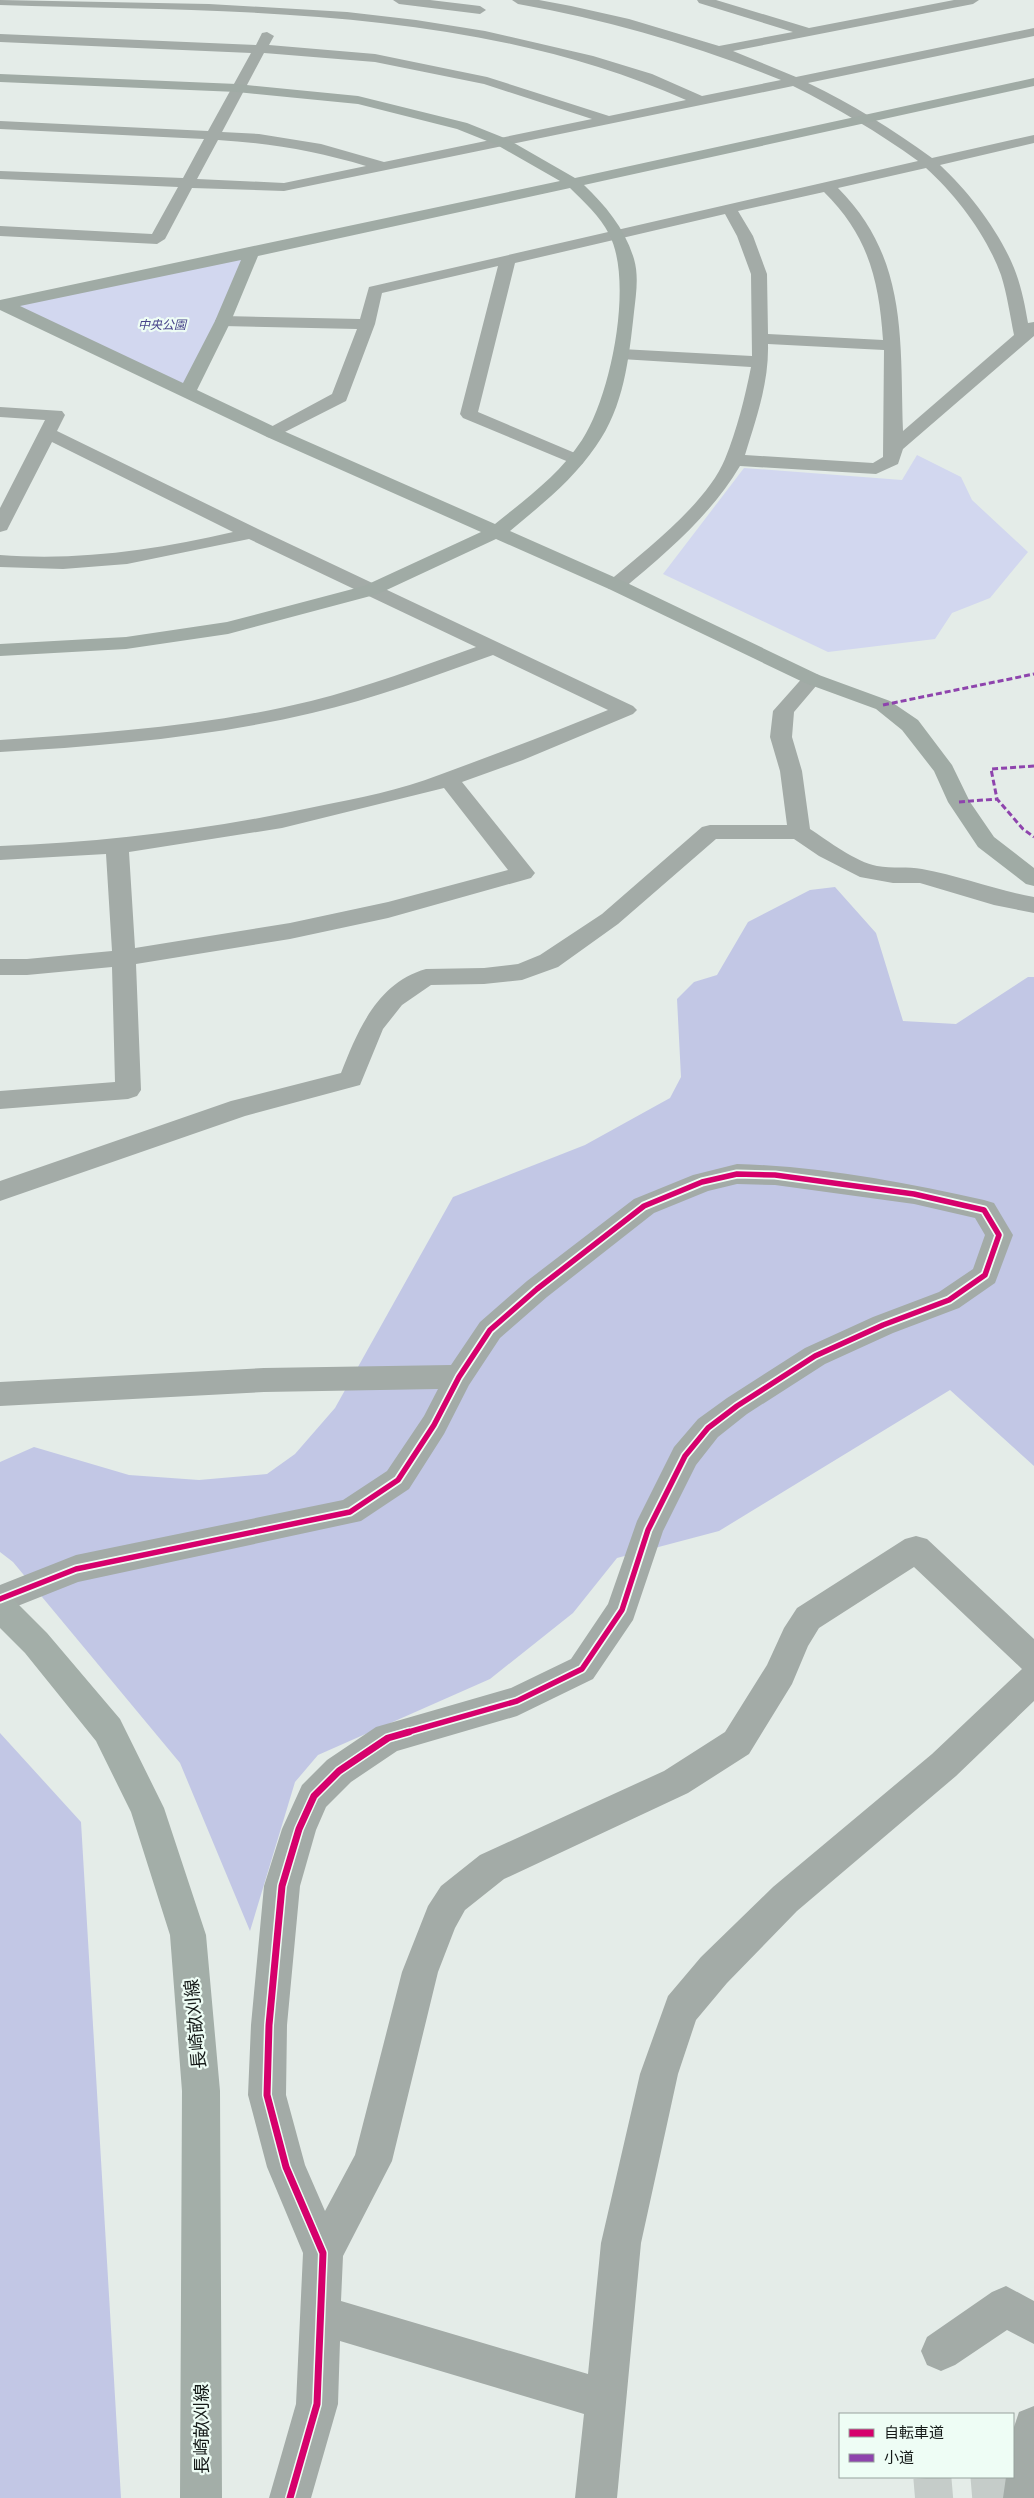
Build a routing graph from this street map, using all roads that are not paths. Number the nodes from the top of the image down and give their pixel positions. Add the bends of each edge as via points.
1 (399, 0) edge
2 (491, 0) edge
3 (518, 0) edge
4 (703, 0) edge
5 (973, 0) edge
6 (0, 1) edge
7 (754, 2) dead end
8 (283, 6) edge
9 (728, 6) junction
10 (480, 10) junction
11 (458, 29) junction
12 (807, 32) junction
13 (1034, 32) edge
14 (0, 38) edge
15 (260, 49) junction
16 (720, 50) junction
17 (0, 78) edge
18 (794, 80) junction
19 (1034, 82) edge
20 (237, 88) junction
21 (699, 100) junction
22 (867, 118) junction
23 (605, 119) junction
24 (0, 125) edge
25 (214, 135) junction
26 (1028, 140) edge
27 (502, 142) junction
28 (1034, 152) edge
29 (929, 162) junction
30 (384, 167) junction
31 (0, 175) edge
32 (572, 182) junction
33 (187, 184) junction
34 (827, 186) junction
35 (729, 209) junction
36 (0, 231) edge
37 (616, 234) junction
38 (252, 253) junction
39 (508, 259) junction
40 (3, 305) edge
41 (223, 321) junction
42 (367, 324) junction
43 (1029, 332) edge
44 (760, 339) junction
45 (890, 344) junction
46 (621, 354) junction
47 (760, 362) junction
48 (187, 392) junction
49 (0, 412) edge
50 (48, 433) junction
51 (273, 433) junction
52 (894, 447) junction
53 (576, 460) junction
54 (734, 460) junction
55 (0, 526) edge
56 (498, 531) junction
57 (251, 533) junction
58 (0, 561) edge
59 (616, 585) junction
60 (371, 590) junction
61 (493, 648) junction
62 (0, 650) edge
63 (812, 679) junction
64 (0, 746) edge
65 (448, 779) junction
66 (800, 832) junction
67 (118, 847) junction
68 (0, 853) edge
69 (1034, 879) edge
70 (1034, 905) edge
71 (124, 958) junction
72 (0, 968) edge
73 (0, 1100) edge
74 (0, 1191) edge
75 (459, 1378) junction
76 (0, 1394) edge
77 (0, 1599) edge
78 (0, 1608) edge
79 (1034, 1660) edge
80 (1034, 1679) edge
81 (323, 2253) junction
82 (320, 2315) junction
83 (1034, 2324) edge
84 (941, 2351) dead end
85 (606, 2400) junction
86 (1034, 2426) edge
87 (201, 2498) edge
88 (290, 2498) edge
89 (596, 2498) edge
90 (1024, 2498) edge

1 - 10 street
2 - 10 street
3 - 16 street via 582,12
4 - 9 street
5 - 12 street
6 - 8 street
7 - 9 street
8 - 11 street
8 - 15 street
9 - 12 street
10 - 11 street
11 - 21 street via 584,58 646,77
12 - 16 street
13 - 18 street
14 - 15 street
15 - 20 street
15 - 23 street via 375,58 442,70 530,93
16 - 18 street
17 - 20 street
18 - 21 street
18 - 22 street
19 - 22 street
20 - 25 street
20 - 27 street via 358,100 421,114
21 - 23 street
22 - 29 street
22 - 32 street
23 - 27 street
24 - 25 street
25 - 30 street via 313,146
25 - 33 street
26 - 28 street
26 - 29 street
27 - 30 street
27 - 32 street
29 - 34 street
29 - 43 street via 968,206 1002,257
30 - 33 street via 284,188
31 - 33 street
32 - 37 street via 598,207
32 - 38 street
33 - 36 street via 157,239
34 - 35 street
34 - 45 street via 846,204 875,251 889,303
35 - 37 street
35 - 44 street via 745,236 758,274
37 - 39 street
37 - 46 street via 627,261 629,282
38 - 40 street
38 - 41 street
39 - 42 street via 375,290
39 - 53 street via 468,414
40 - 48 street
41 - 42 street
41 - 48 street
42 - 51 street via 340,397
43 - 52 street
44 - 45 street
44 - 47 street
45 - 52 street
46 - 47 street
46 - 53 street via 602,422
47 - 54 street via 754,396
48 - 51 street
49 - 50 street via 56,415
50 - 55 street
50 - 57 street
51 - 56 street
52 - 54 street via 892,460 876,469
53 - 56 street via 556,483
54 - 59 street via 718,487 675,535
56 - 59 street
56 - 60 street
57 - 58 street via 203,545 132,556 83,561
57 - 60 street
59 - 63 street
60 - 61 street
60 - 62 street via 228,628 174,637
61 - 64 street via 363,692 253,720 124,738
61 - 65 street via 626,710
63 - 66 street via 784,711 781,737 791,771
63 - 69 street via 883,704 910,725 944,770 958,802 986,842
65 - 67 street via 353,806 235,831
65 - 71 street via 523,874 388,910 299,929
66 - 70 street via 827,851 868,872 921,876
66 - 74 street via 710,832 610,919 548,961 522,972 426,976 393,998 372,1026 351,1079 240,1108
67 - 68 street
67 - 71 street
71 - 72 street
71 - 73 street via 128,1090
75 - 76 street via 264,1380
75 - 77 street via 434,1425 398,1480 350,1512 76,1569
75 - 81 street via 490,1330 537,1289 644,1206 702,1182 738,1174 775,1175 914,1194 984,1210 999,1235 985,1275 949,1300 883,1325 816,1356 708,1428 685,1456 648,1530 622,1610 582,1669 517,1701 388,1738 339,1771 314,1796 299,1829 282,1886 269,2025 267,2096 286,2167
78 - 87 main road, 長崎畝刈線 via 36,1643 108,1730 147,1808 188,1935 200,2091
79 - 81 street via 916,1549 808,1618 780,1674 737,1743 676,1782 492,1867 453,1898 441,1918 420,1972 373,2161
80 - 85 street via 944,1765 785,1899 714,1970 681,2009 659,2074 621,2243
81 - 82 street
82 - 85 street
82 - 88 street via 317,2404
83 - 84 street via 1006,2306
85 - 89 street
86 - 90 street

